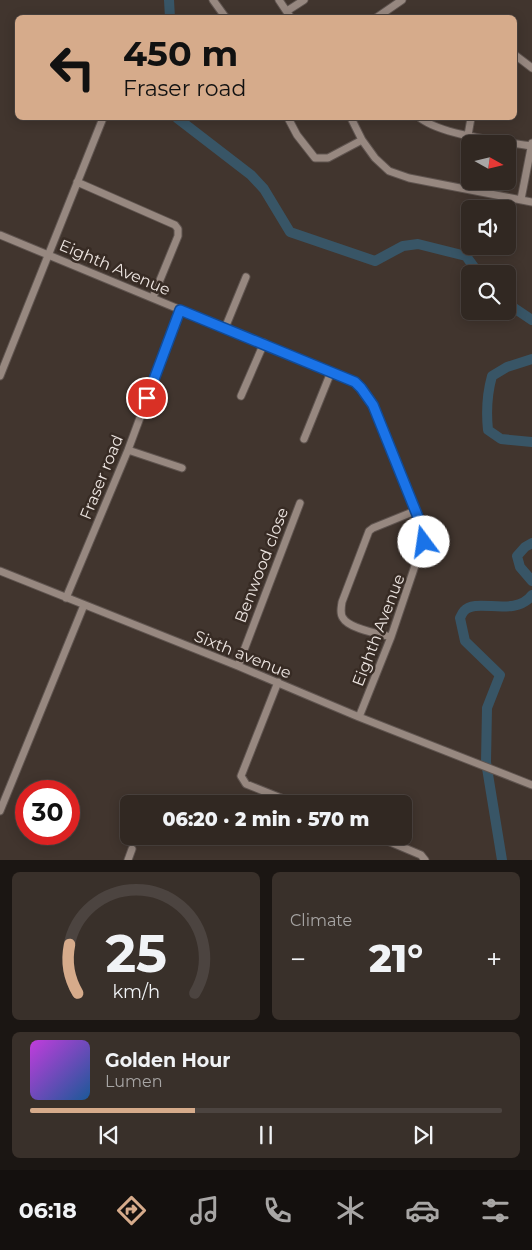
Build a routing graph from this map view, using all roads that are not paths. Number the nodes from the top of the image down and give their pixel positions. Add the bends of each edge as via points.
1 (213, 0) edge
2 (279, 0) edge
3 (304, 0) edge
4 (402, 0) edge
5 (289, 14) edge
6 (224, 15) edge
7 (380, 15) edge
8 (517, 57) edge
9 (532, 68) edge
10 (102, 120) edge
11 (289, 120) edge
12 (352, 120) edge
13 (423, 120) edge
14 (471, 120) edge
15 (468, 135) joint
16 (362, 140) junction
17 (516, 142) edge
18 (532, 144) edge
19 (77, 182) junction
20 (521, 199) junction
21 (532, 202) edge
22 (0, 235) edge
23 (49, 254) junction
24 (246, 277) dead end
25 (153, 297) junction
26 (180, 310) junction
27 (225, 328) junction
28 (264, 344) junction
29 (331, 372) junction
30 (0, 376) edge
31 (241, 396) dead end
32 (304, 439) dead end
33 (128, 450) junction
34 (182, 468) dead end
35 (300, 503) dead end
36 (415, 511) junction
37 (0, 571) edge
38 (66, 598) junction
39 (84, 605) junction
40 (391, 637) junction
41 (238, 666) junction
42 (278, 682) junction
43 (359, 717) junction
44 (530, 784) edge
45 (274, 795) edge
46 (0, 811) edge
47 (397, 845) edge
48 (132, 849) dead end
49 (128, 860) edge
50 (425, 860) edge

1 - 6 street
2 - 5 street
3 - 5 street
4 - 7 street
8 - 9 street
10 - 19 street
11 - 16 street via 315,158 328,158
12 - 16 street
13 - 15 street
14 - 15 street
16 - 20 street via 382,166 399,176
17 - 18 street
18 - 20 street
19 - 23 street
19 - 25 street via 175,225 178,236
20 - 21 street
22 - 23 street, Eighth Avenue
23 - 25 street, Eighth Avenue
23 - 30 street
24 - 27 street
25 - 26 street, Eighth Avenue
26 - 27 street, Eighth Avenue
26 - 33 street, Fraser road
27 - 28 street, Eighth Avenue
28 - 29 street, Eighth Avenue
28 - 31 street
29 - 32 street
29 - 36 street, Eighth Avenue via 355,382 373,405
33 - 34 street
33 - 38 street, Fraser road
35 - 41 street, Benwood close
36 - 40 street, Eighth Avenue via 424,532 424,542
36 - 40 street via 369,531 342,602 341,612 346,621 368,632
37 - 38 street, Sixth avenue
38 - 39 street, Sixth avenue
39 - 41 street, Sixth avenue
39 - 46 street
40 - 43 street, Eighth Avenue
41 - 42 street, Sixth avenue
42 - 43 street, Sixth avenue
42 - 45 street via 241,773 246,784
43 - 44 street, Sixth avenue
47 - 50 street
48 - 49 street

